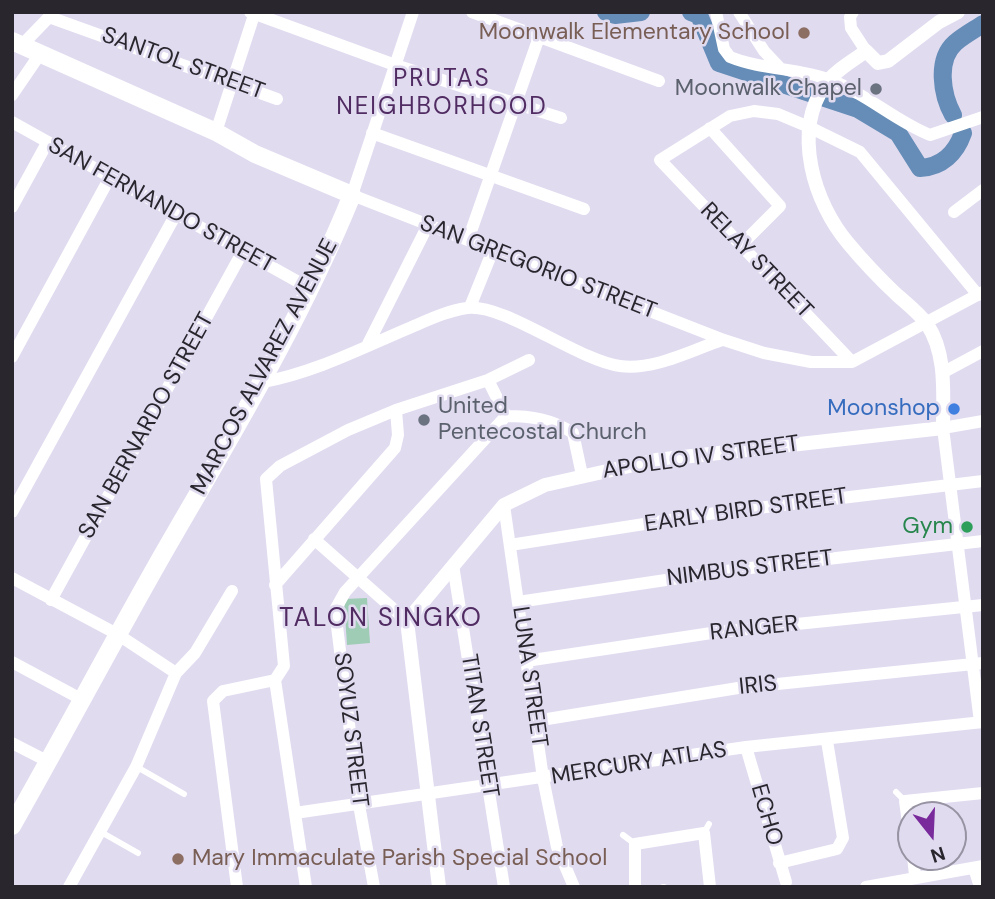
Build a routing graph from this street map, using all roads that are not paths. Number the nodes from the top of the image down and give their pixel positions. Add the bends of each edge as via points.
1 (413, 12) edge
2 (472, 12) edge
3 (716, 12) edge
4 (739, 12) edge
5 (853, 12) edge
6 (958, 12) edge
7 (253, 13) edge
8 (52, 15) edge
9 (539, 37) junction
10 (17, 43) edge
11 (866, 51) junction
12 (40, 54) junction
13 (395, 65) junction
14 (780, 69) junction
15 (659, 81) dead end
16 (233, 82) junction
17 (826, 83) junction
18 (12, 94) edge
19 (277, 99) dead end
20 (515, 104) junction
21 (983, 117) edge
22 (561, 118) dead end
23 (12, 122) edge
24 (809, 127) junction
25 (710, 128) junction
26 (216, 132) junction
27 (373, 133) junction
28 (47, 143) junction
29 (490, 175) junction
30 (110, 179) junction
31 (983, 190) edge
32 (352, 195) junction
33 (12, 207) edge
34 (584, 209) dead end
35 (954, 212) dead end
36 (176, 214) junction
37 (428, 225) junction
38 (468, 240) junction
39 (741, 245) junction
40 (493, 250) junction
41 (243, 251) junction
42 (311, 289) junction
43 (980, 293) edge
44 (470, 307) junction
45 (926, 323) junction
46 (724, 340) junction
47 (367, 346) junction
48 (983, 351) edge
49 (12, 357) edge
50 (529, 360) dead end
51 (852, 362) junction
52 (942, 373) junction
53 (488, 380) junction
54 (263, 382) junction
55 (396, 410) junction
56 (506, 416) junction
57 (983, 421) edge
58 (943, 428) junction
59 (582, 475) junction
60 (983, 481) edge
61 (950, 485) junction
62 (504, 505) junction
63 (12, 512) edge
64 (314, 539) junction
65 (983, 541) edge
66 (958, 544) junction
67 (510, 545) junction
68 (453, 565) junction
69 (12, 578) edge
70 (358, 580) junction
71 (275, 586) junction
72 (232, 590) dead end
73 (51, 600) junction
74 (518, 602) junction
75 (983, 605) edge
76 (965, 607) junction
77 (408, 621) junction
78 (117, 634) junction
79 (526, 660) junction
80 (12, 662) edge
81 (978, 663) edge
82 (176, 673) junction
83 (275, 680) junction
84 (80, 699) junction
85 (535, 721) junction
86 (981, 722) edge
87 (827, 740) junction
88 (12, 743) edge
89 (747, 747) junction
90 (49, 762) junction
91 (136, 767) junction
92 (544, 778) junction
93 (488, 787) junction
94 (983, 793) edge
95 (184, 794) dead end
96 (426, 796) junction
97 (901, 801) edge
98 (359, 805) junction
99 (295, 813) junction
100 (12, 826) edge
101 (102, 832) junction
102 (623, 835) dead end
103 (635, 844) junction
104 (138, 853) dead end
105 (779, 863) junction
106 (979, 867) edge
107 (917, 881) edge
108 (786, 882) dead end
109 (305, 886) edge
110 (69, 887) edge
111 (237, 887) edge
112 (374, 887) edge
113 (439, 887) edge
114 (504, 887) edge
115 (574, 887) edge
116 (635, 887) edge
117 (710, 887) edge
118 (867, 887) edge
119 (980, 887) edge

1 - 13 street
2 - 9 street
3 - 14 street via 730,57
4 - 14 street
5 - 11 street via 851,28
6 - 11 street via 884,62 874,61
7 - 13 street
7 - 16 street
8 - 10 street
8 - 16 street, SANTOL STREET
9 - 15 street
9 - 20 street
10 - 12 main road
11 - 17 street
12 - 18 street
12 - 26 main road
13 - 20 street
13 - 27 street
14 - 17 street
16 - 19 street, SANTOL STREET
16 - 26 street
17 - 21 street via 866,97 930,135
17 - 24 street
20 - 22 street
20 - 29 street
23 - 28 street, SAN FERNANDO STREET
24 - 25 street via 778,114 754,111 730,116
24 - 43 street via 860,152
24 - 45 street via 813,172 831,220
25 - 39 street via 780,206
25 - 39 street, RELAY STREET via 660,160
26 - 32 main road via 255,154
27 - 29 street
27 - 32 street
28 - 30 street, SAN FERNANDO STREET
28 - 33 street
29 - 34 street
29 - 38 street
30 - 36 street, SAN FERNANDO STREET
30 - 49 street
31 - 35 street
32 - 37 street, SAN GREGORIO STREET
32 - 42 main road, MARCOS ALVAREZ AVENUE
36 - 41 street, SAN FERNANDO STREET
36 - 63 street
37 - 38 street, SAN GREGORIO STREET
37 - 47 street
38 - 40 street, SAN GREGORIO STREET
39 - 51 street, RELAY STREET
40 - 44 street
40 - 46 street, SAN GREGORIO STREET
41 - 42 street, SAN FERNANDO STREET
41 - 73 street, SAN BERNARDO STREET
42 - 54 main road, MARCOS ALVAREZ AVENUE
43 - 45 street
44 - 46 street via 494,312 601,361 622,366 667,359
44 - 47 street
45 - 51 street
45 - 52 street via 940,355
46 - 51 street, SAN GREGORIO STREET via 764,354 811,362
47 - 54 street via 297,375
48 - 52 street
50 - 53 street
52 - 58 street
53 - 55 street
53 - 56 street
54 - 78 main road, MARCOS ALVAREZ AVENUE
55 - 64 street via 395,447
55 - 71 street via 348,430 268,474
56 - 59 street via 531,416 573,433
56 - 70 street, SOYUZ STREET
57 - 58 street
58 - 59 street, APOLLO IV STREET via 656,460
58 - 61 street
59 - 62 street, APOLLO IV STREET via 545,485
60 - 61 street, EARLY BIRD STREET
61 - 66 street
61 - 67 street, EARLY BIRD STREET via 708,514
62 - 67 street, LUNA STREET
62 - 68 street, APOLLO IV STREET
64 - 70 street
64 - 71 street
65 - 66 street, NIMBUS STREET
66 - 74 street, NIMBUS STREET via 733,570
66 - 76 street
67 - 74 street, LUNA STREET
68 - 77 street, APOLLO IV STREET
68 - 93 street, TITAN STREET
69 - 73 street
70 - 77 street
70 - 98 street, SOYUZ STREET via 335,610
71 - 83 street via 284,666
72 - 82 street via 195,653
73 - 78 street
74 - 79 street, LUNA STREET
75 - 76 street, RANGER
76 - 79 street, RANGER via 718,632
76 - 81 street
77 - 96 street
78 - 82 street
78 - 84 main road, MARCOS ALVAREZ AVENUE
79 - 85 street, LUNA STREET
80 - 84 street
81 - 85 street, IRIS via 738,688
81 - 86 street
82 - 91 street
83 - 99 street
83 - 111 street via 223,691 213,701
84 - 90 main road, MARCOS ALVAREZ AVENUE
85 - 92 street, LUNA STREET
86 - 87 street, MERCURY ATLAS
87 - 89 street, MERCURY ATLAS
87 - 105 street via 843,838 836,849
88 - 90 street
89 - 92 street, MERCURY ATLAS
89 - 105 street, ECHO
90 - 100 main road, MARCOS ALVAREZ AVENUE
91 - 95 lane
91 - 101 street
92 - 93 street, MERCURY ATLAS
92 - 115 street, LUNA STREET via 557,847
93 - 96 street, MERCURY ATLAS
93 - 114 street, TITAN STREET
94 - 97 street via 900,797
96 - 98 street, MERCURY ATLAS
96 - 113 street
98 - 99 street, MERCURY ATLAS
98 - 112 street, SOYUZ STREET
99 - 109 street
101 - 104 lane
101 - 110 street
102 - 103 lane
103 - 116 street
103 - 117 street via 706,829
105 - 108 street, ECHO
106 - 107 street
106 - 119 street
107 - 118 street

